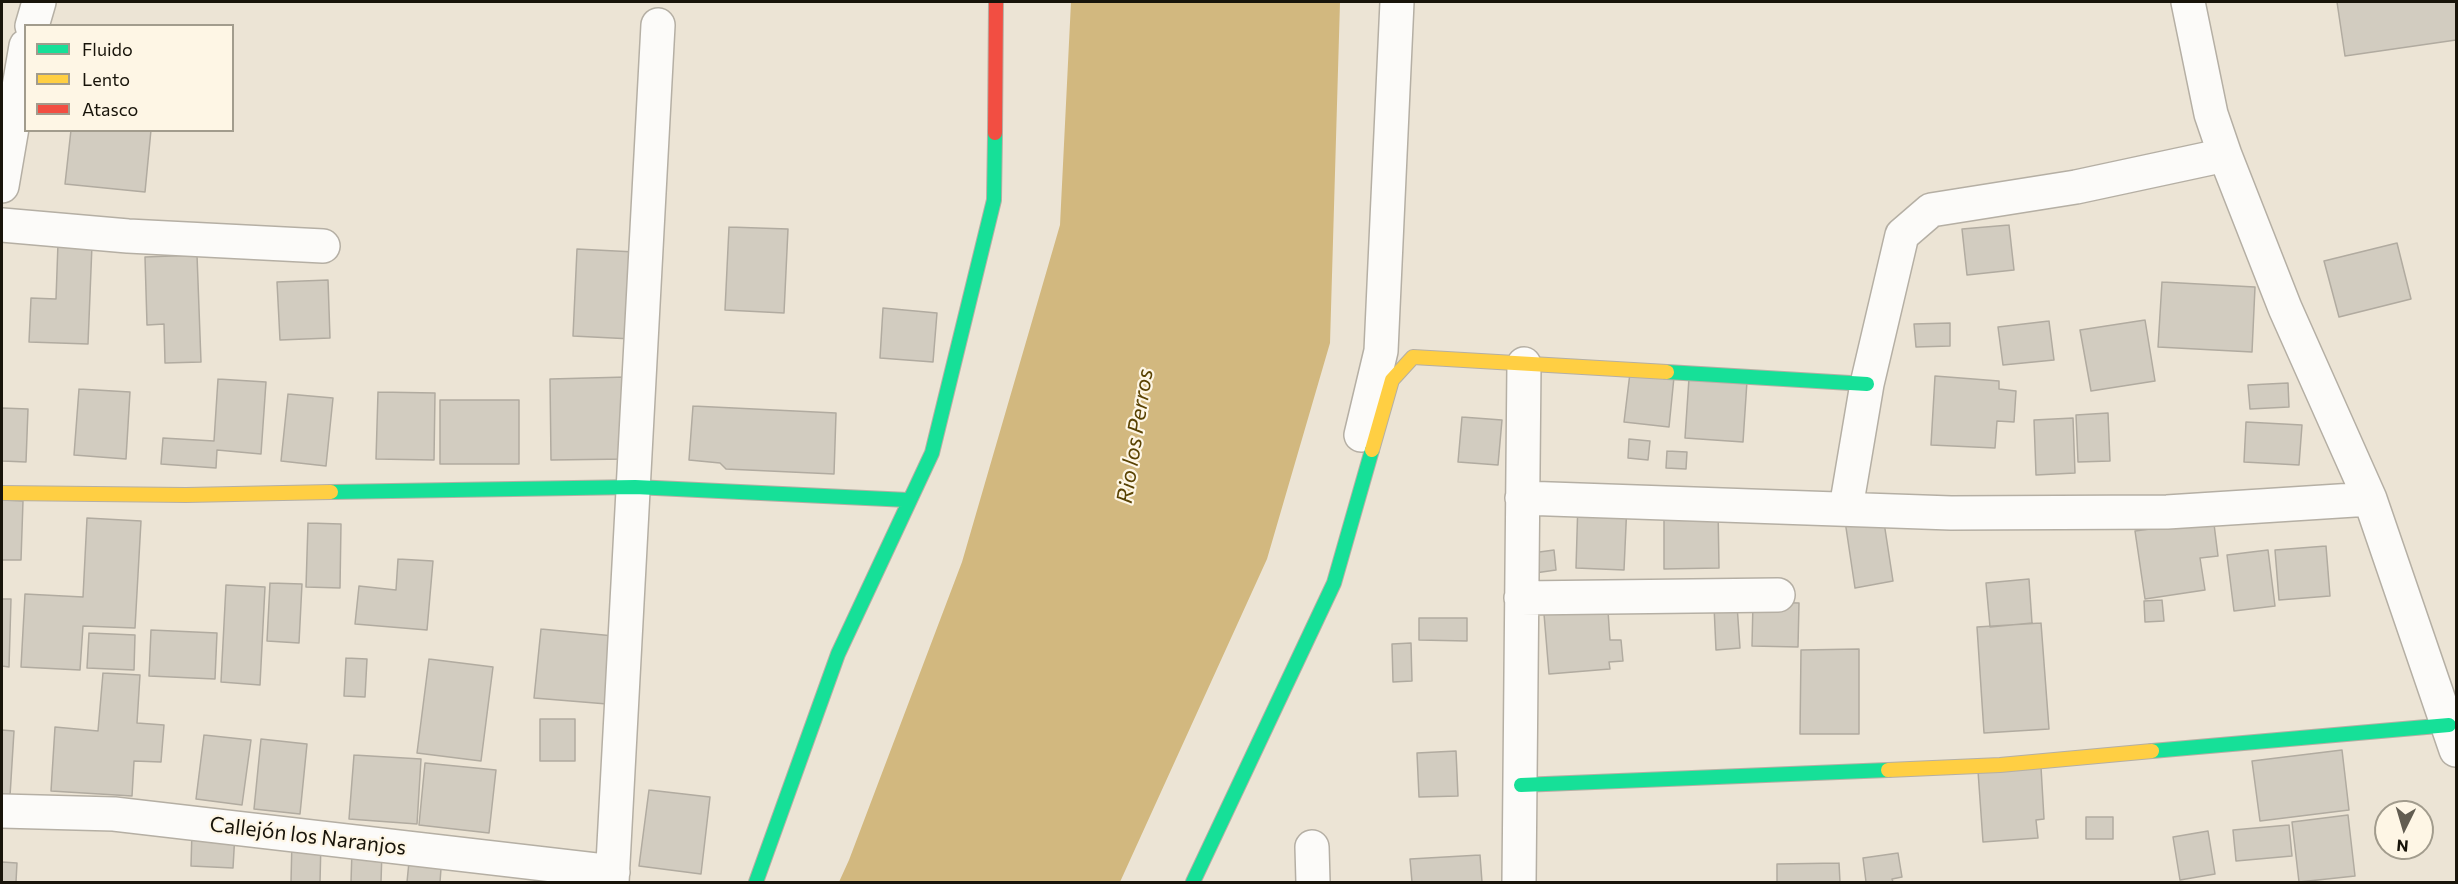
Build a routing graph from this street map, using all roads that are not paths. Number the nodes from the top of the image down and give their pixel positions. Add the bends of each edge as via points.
1 (39, 2) edge
2 (996, 2) edge
3 (1397, 2) edge
4 (2188, 2) edge
5 (29, 24) edge
6 (658, 25) dead end
7 (21, 42) edge
8 (2225, 155) junction
9 (2, 186) edge
10 (2, 225) edge
11 (323, 246) dead end
12 (1524, 364) junction
13 (1867, 384) junction
14 (635, 487) junction
15 (2, 493) edge
16 (1522, 498) junction
17 (2370, 499) junction
18 (908, 500) junction
19 (1846, 508) junction
20 (1778, 595) dead end
21 (1521, 598) junction
22 (2453, 738) edge
23 (1521, 785) junction
24 (2, 811) edge
25 (1312, 847) dead end
26 (613, 877) edge
27 (756, 882) edge
28 (1190, 882) edge
29 (1313, 882) edge
30 (1519, 882) edge

1 - 5 street
2 - 18 street via 994,200 932,453
3 - 28 street via 1381,351 1328,574
4 - 8 street via 2211,114
6 - 14 street
7 - 9 street
8 - 13 street via 2076,186 1931,210 1902,235
8 - 17 street via 2285,308
10 - 11 street
12 - 13 street
12 - 16 street
12 - 28 street via 1413,357 1392,380 1334,583
13 - 19 street
14 - 15 street via 186,495
14 - 18 street
14 - 26 street
16 - 19 street
16 - 21 street
17 - 19 street via 2167,512 1952,513
17 - 22 street
18 - 27 street via 838,654
20 - 21 street
21 - 23 street
22 - 23 street via 2000,765
23 - 30 street
24 - 26 street, Callejón los Naranjos via 114,814
25 - 29 street

